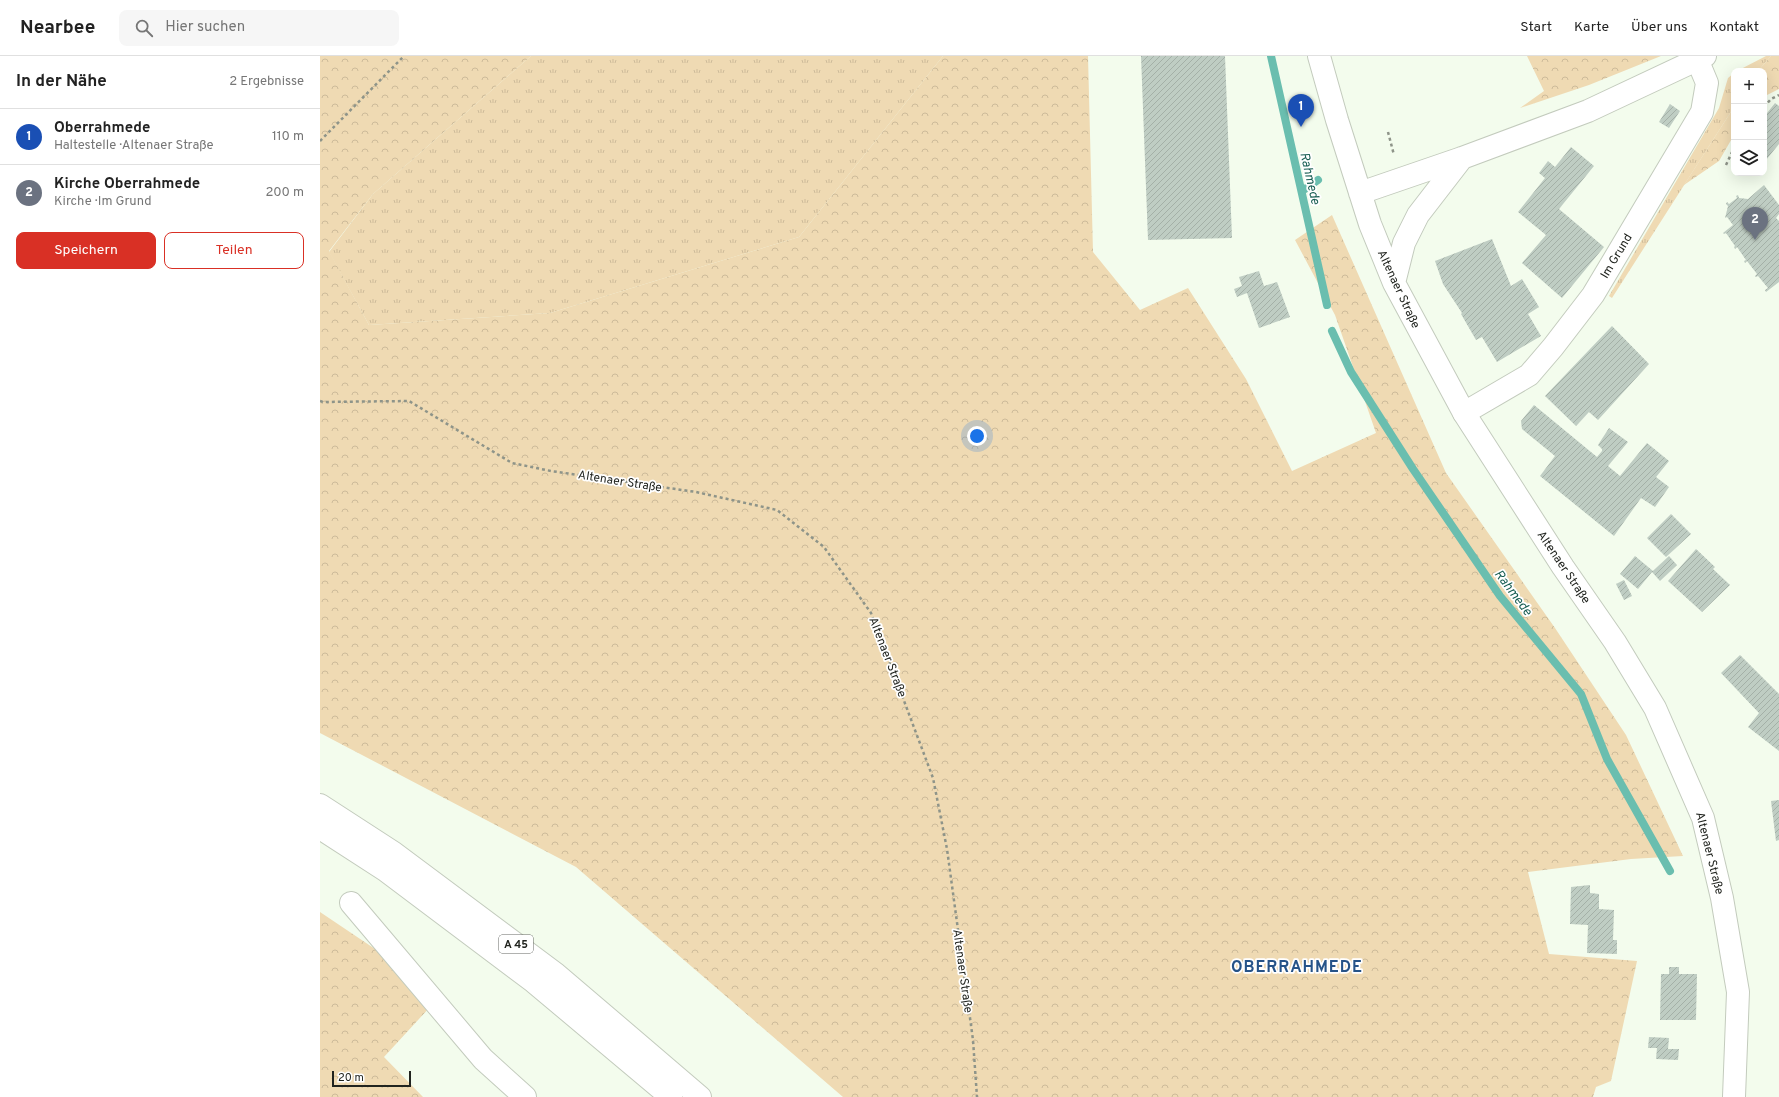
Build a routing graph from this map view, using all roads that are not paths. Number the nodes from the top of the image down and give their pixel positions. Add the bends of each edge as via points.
1 (1319, 56) edge
2 (1701, 58) edge
3 (1462, 158) junction
4 (1360, 193) junction
5 (1394, 283) junction
6 (1464, 413) junction
7 (320, 805) edge
8 (320, 828) edge
9 (351, 903) dead end
10 (524, 1097) edge
11 (671, 1097) edge
12 (700, 1097) edge
13 (1734, 1097) edge

1 - 4 main road, Altenaer Straße
2 - 3 main road, Im Grund via 1588,111
2 - 6 main road, Im Grund via 1707,83 1702,112 1592,295 1529,375
3 - 4 main road, Im Grund
3 - 5 main road via 1418,214 1404,243
4 - 5 main road, Altenaer Straße
5 - 6 main road, Altenaer Straße
6 - 13 main road, Altenaer Straße via 1563,567 1616,642 1655,708 1703,818 1722,898 1738,992
7 - 12 main road, A 45 via 394,853 556,974
8 - 11 main road, A 45 via 385,870 534,982
9 - 10 main road via 483,1059

